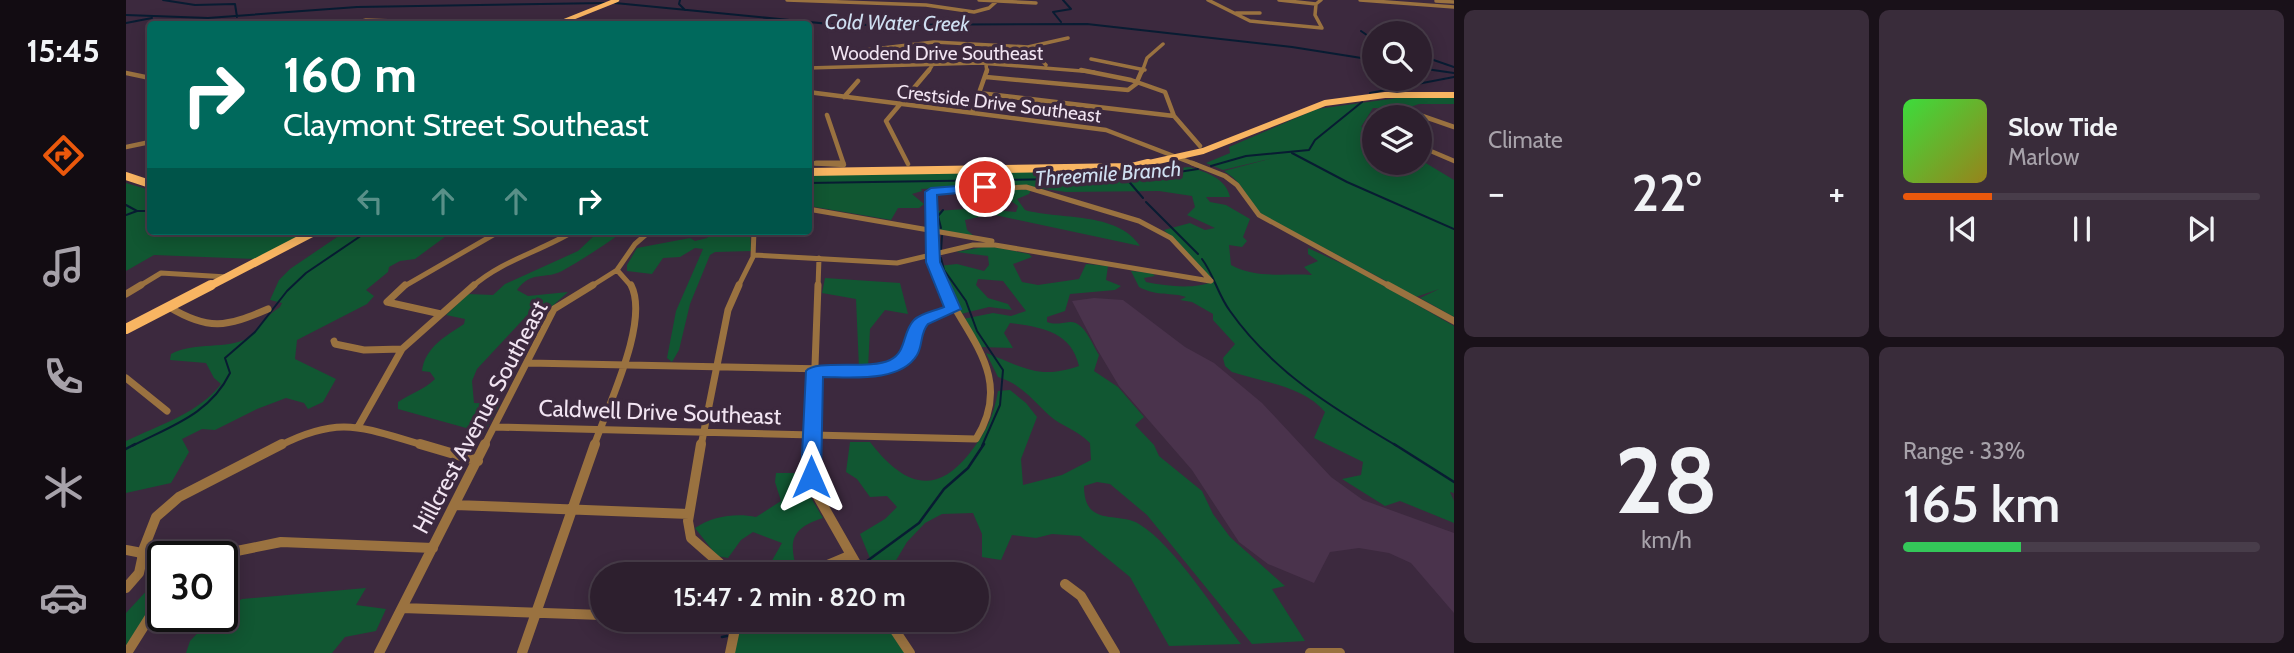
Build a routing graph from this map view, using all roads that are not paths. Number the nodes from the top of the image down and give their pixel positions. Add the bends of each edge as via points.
1 (787, 0) edge
2 (979, 0) edge
3 (1208, 0) edge
4 (1279, 0) edge
5 (1321, 0) edge
6 (1360, 0) edge
7 (615, 1) edge
8 (814, 1) edge
9 (997, 1) edge
10 (1436, 1) edge
11 (1454, 2) edge
12 (1036, 3) dead end
13 (1316, 4) junction
14 (1454, 7) edge
15 (1232, 13) junction
16 (1260, 13) dead end
17 (359, 21) edge
18 (392, 21) edge
19 (565, 21) edge
20 (1068, 38) dead end
21 (1163, 44) dead end
22 (1028, 47) junction
23 (839, 53) dead end
24 (1091, 59) dead end
25 (933, 64) junction
26 (986, 65) junction
27 (1046, 66) junction
28 (812, 68) edge
29 (1145, 70) junction
30 (126, 73) edge
31 (147, 77) edge
32 (986, 77) junction
33 (858, 81) dead end
34 (1135, 84) junction
35 (812, 93) edge
36 (979, 93) junction
37 (1454, 95) edge
38 (844, 97) junction
39 (897, 103) junction
40 (972, 113) junction
41 (827, 115) dead end
42 (1174, 116) junction
43 (1432, 119) edge
44 (1454, 127) edge
45 (147, 143) edge
46 (1200, 146) dead end
47 (126, 147) edge
48 (1432, 152) edge
49 (1181, 158) junction
50 (1454, 161) edge
51 (812, 163) edge
52 (908, 164) dead end
53 (812, 172) edge
54 (126, 176) edge
55 (147, 183) edge
56 (812, 210) edge
57 (933, 231) junction
58 (308, 235) edge
59 (494, 235) edge
60 (567, 235) edge
61 (645, 235) edge
62 (754, 235) edge
63 (754, 253) junction
64 (933, 256) junction
65 (819, 258) junction
66 (617, 270) junction
67 (228, 277) junction
68 (1209, 279) junction
69 (126, 294) edge
70 (169, 307) junction
71 (268, 309) dead end
72 (953, 309) junction
73 (441, 314) junction
74 (1454, 321) edge
75 (126, 329) edge
76 (334, 341) dead end
77 (402, 349) junction
78 (528, 363) junction
79 (623, 366) junction
80 (717, 368) junction
81 (814, 371) junction
82 (126, 377) edge
83 (167, 411) dead end
84 (358, 427) junction
85 (495, 427) junction
86 (600, 430) junction
87 (705, 433) junction
88 (811, 437) junction
89 (478, 461) junction
90 (455, 505) junction
91 (571, 509) junction
92 (689, 513) junction
93 (433, 548) junction
94 (126, 550) edge
95 (238, 551) edge
96 (851, 555) junction
97 (142, 556) junction
98 (147, 558) edge
99 (718, 562) edge
100 (834, 562) edge
101 (855, 562) edge
102 (1065, 584) dead end
103 (126, 588) edge
104 (402, 608) junction
105 (536, 613) junction
106 (590, 615) edge
107 (147, 621) edge
108 (734, 632) edge
109 (896, 632) edge
110 (127, 653) edge
111 (379, 653) edge
112 (522, 653) edge
113 (730, 653) edge
114 (910, 653) edge
115 (1115, 653) edge
116 (1310, 653) edge
117 (1340, 653) edge

1 - 8 street
2 - 9 street
3 - 15 street
4 - 13 street
5 - 13 street
6 - 14 street
7 - 19 main road
8 - 9 street via 974,12
9 - 12 street
10 - 11 street
13 - 15 street via 1319,28 1255,22
15 - 16 street
17 - 18 street
20 - 22 street
21 - 29 street via 1147,58
22 - 23 street via 926,42
22 - 27 street
24 - 29 street
25 - 26 street, Woodend Drive Southeast
25 - 28 street, Woodend Drive Southeast
25 - 39 street via 921,83
26 - 27 street, Woodend Drive Southeast
26 - 32 street
27 - 34 street, Woodend Drive Southeast
29 - 34 street
30 - 31 street
32 - 34 street via 1117,91
32 - 36 street
33 - 38 street
34 - 42 street, Woodend Drive Southeast via 1165,92
35 - 38 street, Crestside Drive Southeast
36 - 40 street
36 - 42 street
37 - 49 main road via 1385,95 1325,103
38 - 39 street, Crestside Drive Southeast
39 - 40 street, Crestside Drive Southeast
39 - 52 street via 886,123
40 - 49 street, Crestside Drive Southeast via 1106,130
41 - 51 street via 844,165
42 - 46 street, Woodend Drive Southeast
43 - 44 street
45 - 47 street
48 - 50 street
49 - 53 main road via 1100,169
49 - 74 street, Crestside Drive Southeast via 1233,181 1264,219
54 - 55 main road
56 - 57 street
57 - 64 street, Caldwell Drive Southeast
57 - 68 street
57 - 68 street, Caldwell Drive Southeast via 932,191 1014,186 1068,198 1159,230
58 - 67 main road
59 - 73 street via 428,269 387,302
60 - 73 street via 493,271
61 - 66 street, Hillcrest Avenue Southeast
62 - 63 street
63 - 65 street
63 - 80 street via 728,308
64 - 65 street via 882,264
64 - 68 street via 995,245
64 - 72 street, Caldwell Drive Southeast
65 - 81 street
66 - 78 street, Hillcrest Avenue Southeast via 555,307
66 - 79 street via 630,280 636,298 636,320
67 - 69 street via 161,273
67 - 70 main road
70 - 71 street via 197,325 208,326 236,322
70 - 75 main road
72 - 81 street via 922,321 909,354 897,364 866,372
72 - 88 street, Caldwell Drive Southeast via 983,357 992,385 986,424 976,439
73 - 77 street
76 - 77 street via 353,349
77 - 84 street
78 - 79 street
78 - 85 street, Hillcrest Avenue Southeast
79 - 80 street
79 - 86 street
80 - 81 street
80 - 87 street
81 - 88 street
82 - 83 street
84 - 89 street
84 - 97 street via 338,426 298,435 179,497 156,517
85 - 86 street, Caldwell Drive Southeast
85 - 89 street, Hillcrest Avenue Southeast
86 - 87 street, Caldwell Drive Southeast
86 - 91 street
87 - 88 street, Caldwell Drive Southeast
87 - 92 street
88 - 96 street via 813,488
89 - 90 street, Hillcrest Avenue Southeast
90 - 91 street
90 - 93 street, Hillcrest Avenue Southeast
91 - 92 street
91 - 105 street
92 - 99 street via 691,538
93 - 95 street via 281,542
93 - 104 street, Hillcrest Avenue Southeast
94 - 97 street
96 - 100 street
96 - 101 street
97 - 98 street
97 - 103 street via 139,573
102 - 115 street via 1081,596
104 - 105 street
104 - 111 street, Hillcrest Avenue Southeast
105 - 106 street
105 - 112 street
107 - 110 street
108 - 113 street
109 - 114 street
116 - 117 street

